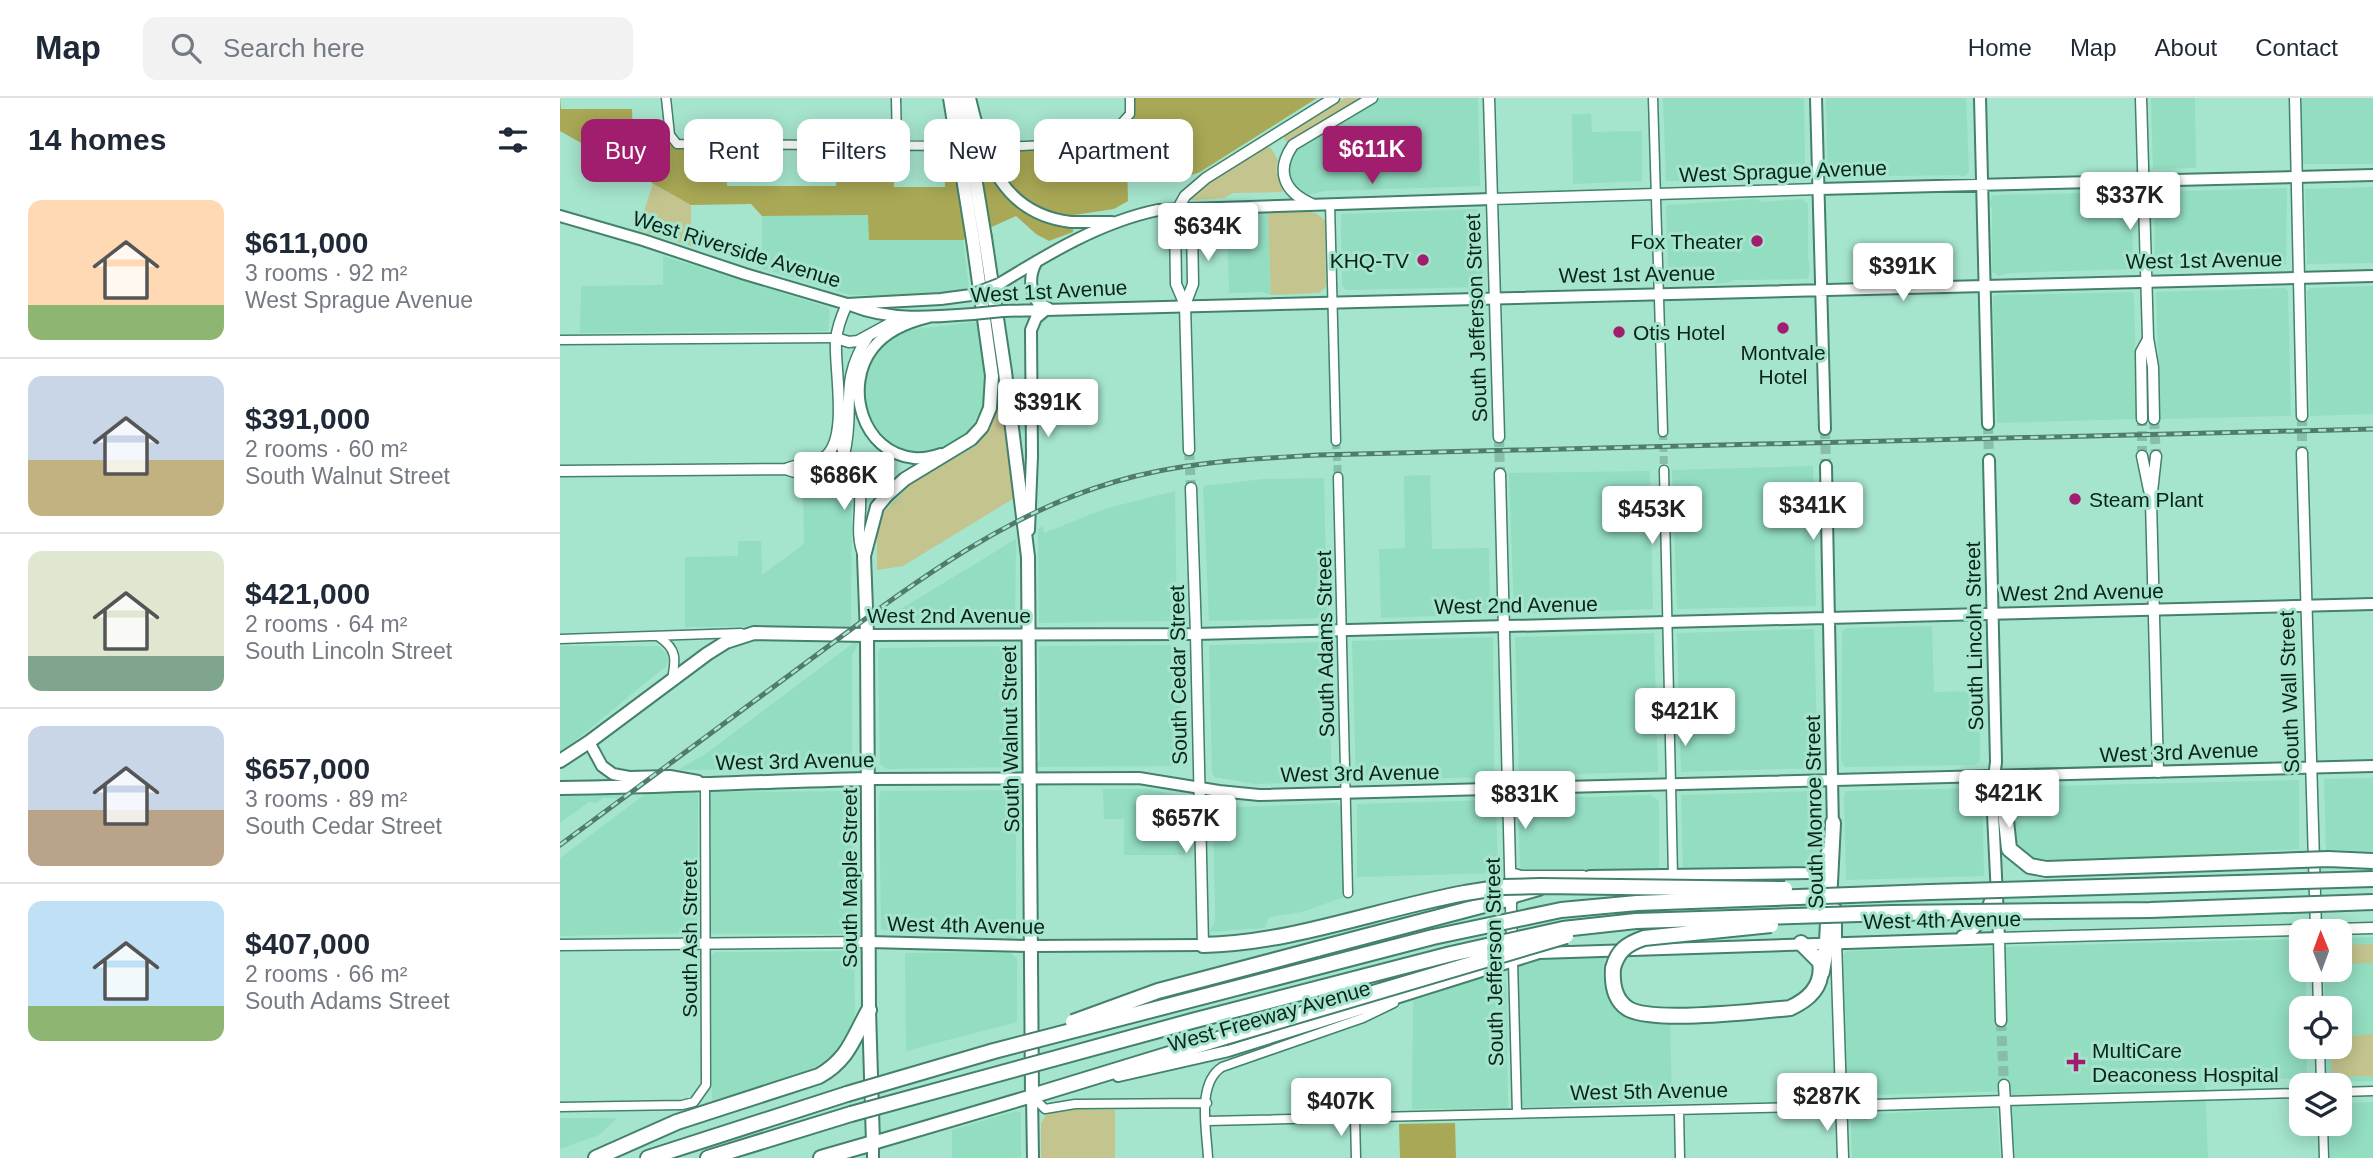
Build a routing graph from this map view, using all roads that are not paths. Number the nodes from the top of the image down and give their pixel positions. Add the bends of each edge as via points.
1 (666, 98) edge
2 (896, 98) edge
3 (950, 98) edge
4 (962, 98) edge
5 (970, 98) edge
6 (1130, 98) edge
7 (1334, 98) edge
8 (1372, 98) edge
9 (1489, 98) edge
10 (1653, 98) edge
11 (1816, 98) edge
12 (1980, 98) edge
13 (2141, 98) edge
14 (2295, 98) edge
15 (896, 119) edge
16 (1284, 130) junction
17 (1293, 145) junction
18 (797, 146) edge
19 (910, 146) edge
20 (2373, 176) edge
21 (2296, 178) junction
22 (2143, 182) junction
23 (1982, 186) junction
24 (1819, 189) junction
25 (1656, 194) junction
26 (1492, 199) junction
27 (1330, 204) junction
28 (1313, 205) junction
29 (1178, 209) junction
30 (1194, 209) junction
31 (560, 216) edge
32 (1118, 222) junction
33 (979, 239) junction
34 (1038, 260) junction
35 (2373, 276) edge
36 (2298, 277) junction
37 (2147, 281) junction
38 (1983, 285) junction
39 (1822, 289) junction
40 (1659, 293) junction
41 (1494, 297) junction
42 (1333, 301) junction
43 (847, 304) junction
44 (1185, 305) junction
45 (1048, 308) junction
46 (903, 316) junction
47 (929, 317) junction
48 (869, 335) junction
49 (836, 338) junction
50 (2148, 338) junction
51 (560, 340) edge
52 (2302, 416) tunnel mouth
53 (2142, 419) tunnel mouth
54 (2154, 419) tunnel mouth
55 (1988, 424) tunnel mouth
56 (1825, 429) tunnel mouth
57 (838, 430) junction
58 (1662, 432) tunnel mouth
59 (1499, 437) tunnel mouth
60 (1336, 441) tunnel mouth
61 (1189, 450) tunnel mouth
62 (954, 451) junction
63 (2302, 453) tunnel mouth
64 (844, 455) junction
65 (2142, 456) tunnel mouth
66 (2156, 456) tunnel mouth
67 (1989, 460) tunnel mouth
68 (1826, 466) tunnel mouth
69 (786, 469) junction
70 (1664, 470) tunnel mouth
71 (560, 471) edge
72 (1500, 474) tunnel mouth
73 (1338, 477) tunnel mouth
74 (1191, 488) tunnel mouth
75 (2151, 501) junction
76 (864, 556) junction
77 (1028, 557) junction
78 (2373, 604) edge
79 (2306, 605) junction
80 (2155, 609) junction
81 (1992, 613) junction
82 (1830, 617) junction
83 (1668, 622) junction
84 (1503, 624) junction
85 (1342, 629) junction
86 (754, 633) junction
87 (1028, 634) junction
88 (1196, 634) junction
89 (867, 635) junction
90 (659, 637) junction
91 (560, 639) edge
92 (671, 680) junction
93 (589, 742) junction
94 (560, 761) edge
95 (2373, 766) edge
96 (2310, 768) junction
97 (2158, 772) junction
98 (1996, 776) junction
99 (868, 779) junction
100 (1030, 779) junction
101 (1833, 780) junction
102 (705, 782) junction
103 (1672, 783) junction
104 (560, 788) edge
105 (1199, 788) junction
106 (1509, 789) junction
107 (1346, 793) junction
108 (1833, 823) junction
109 (2373, 861) edge
110 (1511, 873) junction
111 (1590, 876) junction
112 (1673, 876) junction
113 (2373, 879) edge
114 (1996, 882) junction
115 (1930, 892) junction
116 (1348, 893) dead end
117 (1511, 898) junction
118 (2373, 902) edge
119 (1891, 913) junction
120 (2316, 919) edge
121 (1636, 921) junction
122 (2373, 928) edge
123 (2352, 929) edge
124 (2289, 931) edge
125 (1999, 938) junction
126 (1957, 939) junction
127 (869, 942) junction
128 (1832, 942) junction
129 (1801, 943) junction
130 (706, 944) junction
131 (560, 945) edge
132 (1203, 945) junction
133 (1031, 946) junction
134 (1513, 961) junction
135 (1821, 978) junction
136 (1413, 994) junction
137 (869, 1010) junction
138 (2001, 1021) tunnel mouth
139 (993, 1051) junction
140 (2004, 1085) tunnel mouth
141 (2373, 1091) edge
142 (2352, 1092) edge
143 (2289, 1093) edge
144 (1032, 1096) junction
145 (2005, 1101) junction
146 (1207, 1103) junction
147 (1841, 1106) junction
148 (560, 1107) edge
149 (1679, 1110) junction
150 (1517, 1113) junction
151 (1355, 1118) junction
152 (1207, 1121) junction
153 (2323, 1136) edge
154 (873, 1150) edge
155 (596, 1158) edge
156 (648, 1158) edge
157 (708, 1158) edge
158 (821, 1158) edge
159 (1033, 1158) edge
160 (1208, 1158) edge
161 (1356, 1158) edge
162 (1680, 1158) edge
163 (1843, 1158) edge
164 (2008, 1158) edge
165 (2324, 1158) edge

1 - 18 street via 672,140 684,145
2 - 15 street
3 - 33 main road, bridge
4 - 33 main road, bridge
5 - 32 main road, bridge via 988,159 1008,191 1030,209 1059,220
6 - 19 street via 1130,114 1118,127 1088,138 1017,147
7 - 16 street
8 - 17 street
9 - 26 street, South Jefferson Street
10 - 25 street
11 - 24 main road
12 - 23 main road
13 - 22 street
14 - 21 street
16 - 17 street
16 - 29 street via 1198,185
17 - 28 street via 1284,160 1285,178 1294,194
20 - 21 main road, West Sprague Avenue
21 - 22 main road, West Sprague Avenue
21 - 36 street
22 - 23 main road, West Sprague Avenue
22 - 37 street
23 - 24 main road, West Sprague Avenue
23 - 38 main road
24 - 25 street, West Sprague Avenue
24 - 39 main road
25 - 26 street, West Sprague Avenue
25 - 40 street
26 - 27 main road, West Sprague Avenue
26 - 41 street, South Jefferson Street
27 - 28 main road, West Sprague Avenue
27 - 42 street
28 - 30 main road, West Sprague Avenue
29 - 30 main road, West Riverside Avenue
29 - 32 main road, West Riverside Avenue
29 - 44 street via 1176,284
30 - 44 street via 1193,284
31 - 43 main road, West Riverside Avenue
32 - 34 main road, West Riverside Avenue
33 - 62 main road, South Maple Street via 992,399 977,433
33 - 77 main road, South Walnut Street via 1005,372
34 - 43 main road, West Riverside Avenue, bridge via 999,285 971,295
34 - 45 main road via 1032,271 1032,290 1038,303
35 - 36 main road, West 1st Avenue
36 - 37 main road, West 1st Avenue
36 - 52 street
37 - 38 main road, West 1st Avenue
37 - 50 street
38 - 39 main road, West 1st Avenue
38 - 55 main road
39 - 40 main road, West 1st Avenue
39 - 56 main road
40 - 41 main road, West 1st Avenue
40 - 58 street
41 - 42 main road, West 1st Avenue
41 - 59 street, South Jefferson Street
42 - 44 main road, West 1st Avenue
42 - 60 street
43 - 46 main road, West 1st Avenue
43 - 49 street, South Maple Street
44 - 45 main road, West 1st Avenue
44 - 61 street
45 - 47 main road, West 1st Avenue, bridge
45 - 77 main road via 1031,330
46 - 47 main road, West 1st Avenue
46 - 48 street
47 - 62 main road via 897,328 873,348 861,368 860,408 868,429 904,457
48 - 49 street via 849,342
48 - 64 street via 850,372
49 - 51 street
49 - 57 street, South Maple Street
50 - 53 street via 2141,352
50 - 54 street
57 - 64 main road, South Maple Street
57 - 69 street via 824,457
62 - 76 main road, South Maple Street via 905,478 887,495 877,507
63 - 79 street, South Wall Street
64 - 69 street via 823,472 797,474
64 - 76 street, South Maple Street via 859,485 858,536
65 - 75 street
66 - 75 street
67 - 81 main road, South Lincoln Street
68 - 82 main road, South Monroe Street
69 - 71 street
70 - 83 street
72 - 84 street, South Jefferson Street
73 - 85 street, South Adams Street
74 - 88 street, South Cedar Street
75 - 80 street
76 - 89 main road, South Maple Street
77 - 87 main road, South Walnut Street
78 - 79 main road, West 2nd Avenue
79 - 80 main road, West 2nd Avenue
79 - 96 street, South Wall Street
80 - 81 main road, West 2nd Avenue
80 - 97 street
81 - 82 main road, West 2nd Avenue
81 - 98 main road, South Lincoln Street
82 - 83 main road, West 2nd Avenue
82 - 101 main road, South Monroe Street
83 - 84 main road, West 2nd Avenue
83 - 103 street
84 - 85 main road, West 2nd Avenue
84 - 106 street, South Jefferson Street
85 - 88 main road, West 2nd Avenue
85 - 107 street, South Adams Street
86 - 89 main road, West 2nd Avenue
86 - 90 street, West 2nd Avenue
86 - 92 main road via 726,642
87 - 88 main road, West 2nd Avenue
87 - 89 main road, West 2nd Avenue
87 - 100 main road, South Walnut Street
88 - 105 street, South Cedar Street
89 - 99 main road, South Maple Street
90 - 91 street, West 2nd Avenue
90 - 92 street via 676,659
92 - 93 main road
93 - 94 main road
93 - 102 main road via 613,774
95 - 96 main road, West 3rd Avenue
96 - 97 main road, West 3rd Avenue
96 - 120 street, South Wall Street
97 - 98 main road, West 3rd Avenue
98 - 101 main road, West 3rd Avenue
98 - 109 highway, bridge via 2003,792 2009,849 2030,866
98 - 114 main road, South Lincoln Street via 1992,793
99 - 100 main road, West 3rd Avenue
99 - 102 main road, West 3rd Avenue
99 - 127 main road, South Maple Street
100 - 105 main road, West 3rd Avenue via 1139,778
100 - 133 main road, South Walnut Street
101 - 103 main road, West 3rd Avenue
101 - 108 main road, South Monroe Street
102 - 104 main road, West 3rd Avenue
102 - 130 street, South Ash Street
103 - 106 main road, West 3rd Avenue
103 - 112 street
105 - 107 main road, West 3rd Avenue via 1259,795
105 - 132 street, South Cedar Street
106 - 107 main road, West 3rd Avenue
106 - 110 street, South Jefferson Street
107 - 116 street, South Adams Street
108 - 112 main road via 1823,864 1813,873
108 - 128 highway
110 - 111 street
110 - 117 street, South Jefferson Street
111 - 112 main road
111 - 117 main road
113 - 115 highway, bridge
114 - 125 main road, South Lincoln Street
114 - 126 main road via 1980,924
115 - 132 highway, bridge via 1503,887 1414,902 1287,936
115 - 139 highway, bridge via 1561,910 1433,937
117 - 134 street, South Jefferson Street
117 - 139 highway, bridge via 1158,991
118 - 119 highway, bridge
119 - 121 highway, bridge
119 - 135 highway, bridge via 1644,938 1617,954 1613,968 1615,990 1625,1007 1654,1015 1790,1008 1813,993
121 - 144 highway, bridge via 1493,957
121 - 157 highway, bridge via 1527,935 1104,1044
122 - 123 street, West 4th Avenue
124 - 125 street, West 4th Avenue
125 - 126 main road, West 4th Avenue
125 - 138 street, South Lincoln Street
126 - 128 main road, West 4th Avenue
127 - 130 street, West 4th Avenue
127 - 133 main road, West 4th Avenue
127 - 137 main road, South Maple Street
128 - 129 main road, West 4th Avenue
128 - 135 highway
128 - 147 street
129 - 134 main road, West 4th Avenue via 1547,952
129 - 135 highway via 1820,962
130 - 131 street, West 4th Avenue
130 - 148 street, South Ash Street via 707,1073 706,1085 694,1102
132 - 133 main road, West 4th Avenue
133 - 144 main road, South Walnut Street
134 - 136 main road, West Freeway Avenue
134 - 150 street, South Jefferson Street
136 - 144 main road, West Freeway Avenue via 1228,1051
136 - 146 street via 1363,1018 1222,1067 1209,1081
137 - 154 main road, South Maple Street
137 - 155 highway via 848,1051 819,1076 677,1122
139 - 156 highway, bridge
140 - 145 street
141 - 142 street
143 - 145 street, West 5th Avenue
144 - 146 street via 1045,1109 1075,1104
144 - 154 main road
144 - 159 main road, South Walnut Street
145 - 147 street, West 5th Avenue
145 - 164 street
146 - 152 street
147 - 149 street, West 5th Avenue
147 - 163 street
149 - 150 street, West 5th Avenue
149 - 162 street
150 - 151 street, West 5th Avenue
151 - 152 street, West 5th Avenue
151 - 161 street
152 - 160 street
153 - 165 street
154 - 158 highway

